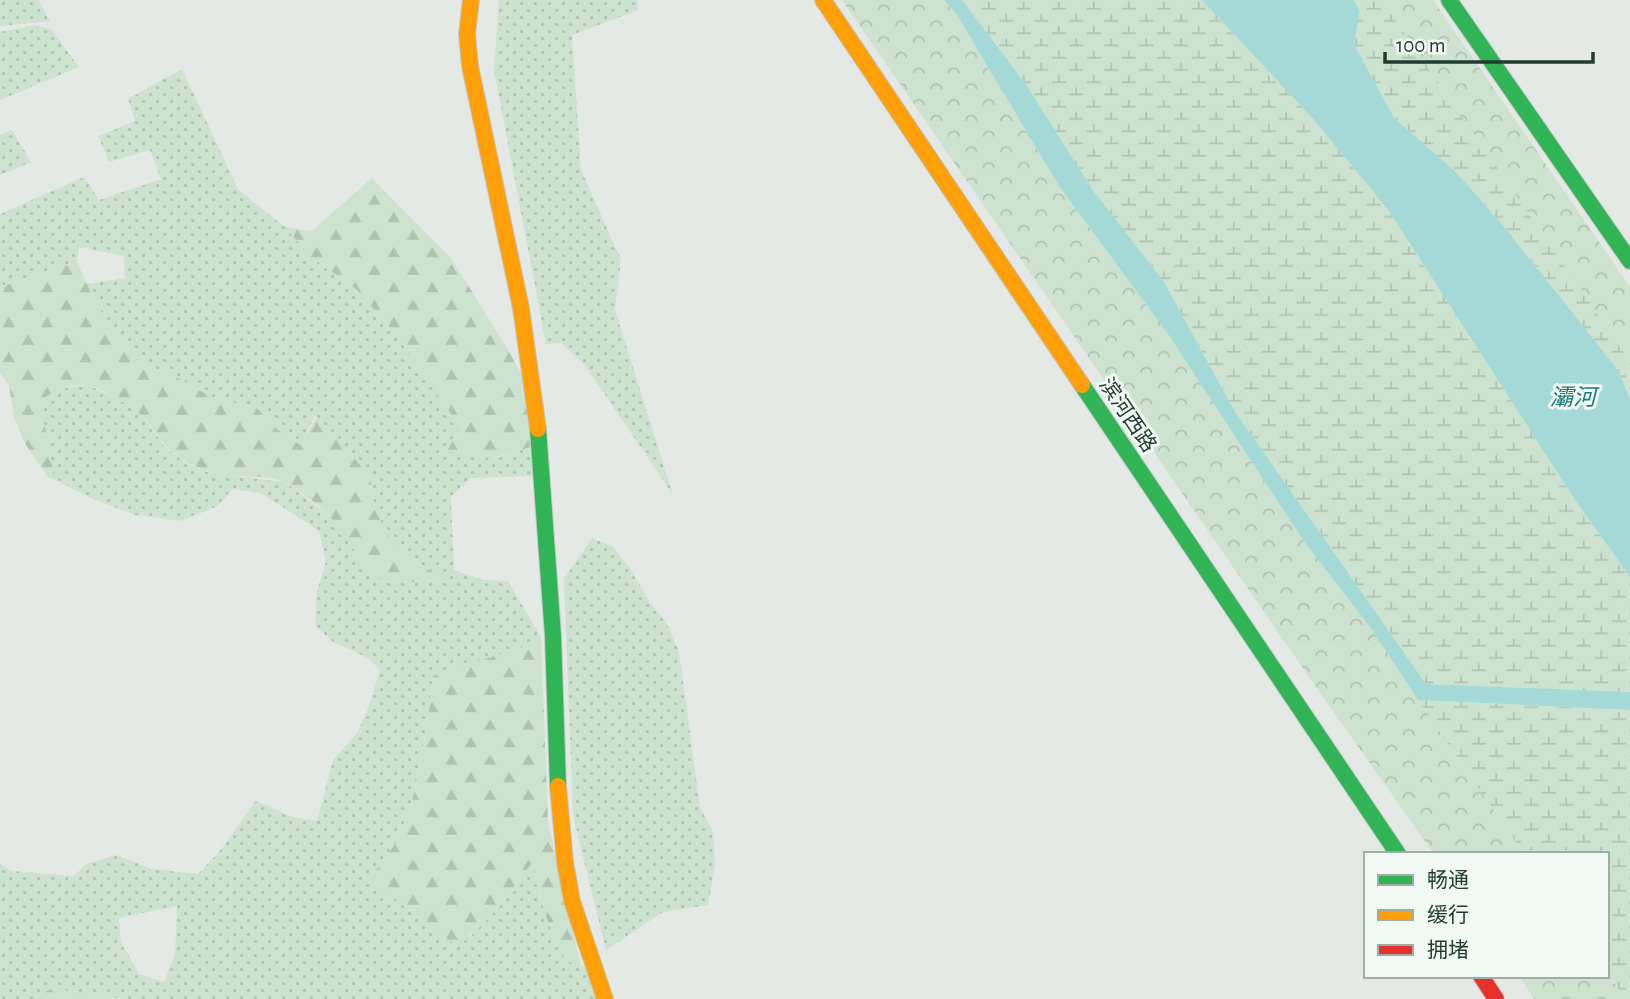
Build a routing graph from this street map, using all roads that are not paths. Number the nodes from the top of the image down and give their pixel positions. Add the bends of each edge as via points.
1 (471, 0) edge
2 (823, 0) edge
3 (1450, 0) edge
4 (1630, 261) edge
5 (1397, 852) edge
6 (1482, 978) edge
7 (605, 999) edge
8 (1496, 999) edge

1 - 7 street via 470,66 529,349 540,438 565,862 572,901
2 - 5 street, 滨河西路
3 - 4 street
6 - 8 street

